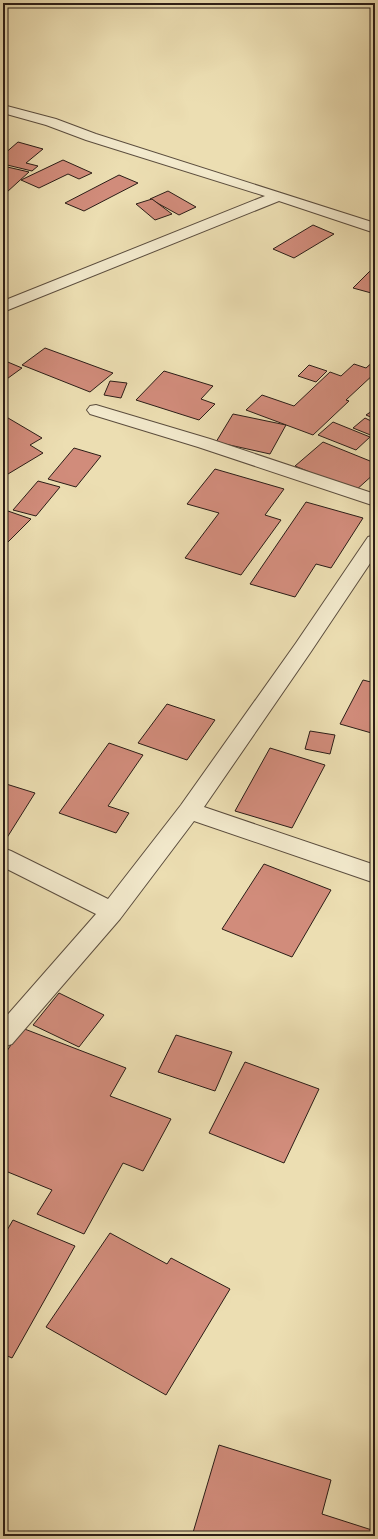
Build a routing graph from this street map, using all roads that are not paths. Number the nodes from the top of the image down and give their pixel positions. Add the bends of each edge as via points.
1 (3, 109) edge
2 (279, 196) junction
3 (375, 228) edge
4 (3, 307) edge
5 (96, 410) dead end
6 (375, 500) edge
7 (375, 541) edge
8 (189, 811) junction
9 (3, 857) edge
10 (375, 874) edge
11 (112, 912) junction
12 (3, 1037) edge

1 - 2 street via 51,122 91,138
2 - 3 street
2 - 4 street
5 - 6 street
7 - 8 street
8 - 10 street
8 - 11 street
9 - 11 street
11 - 12 street

